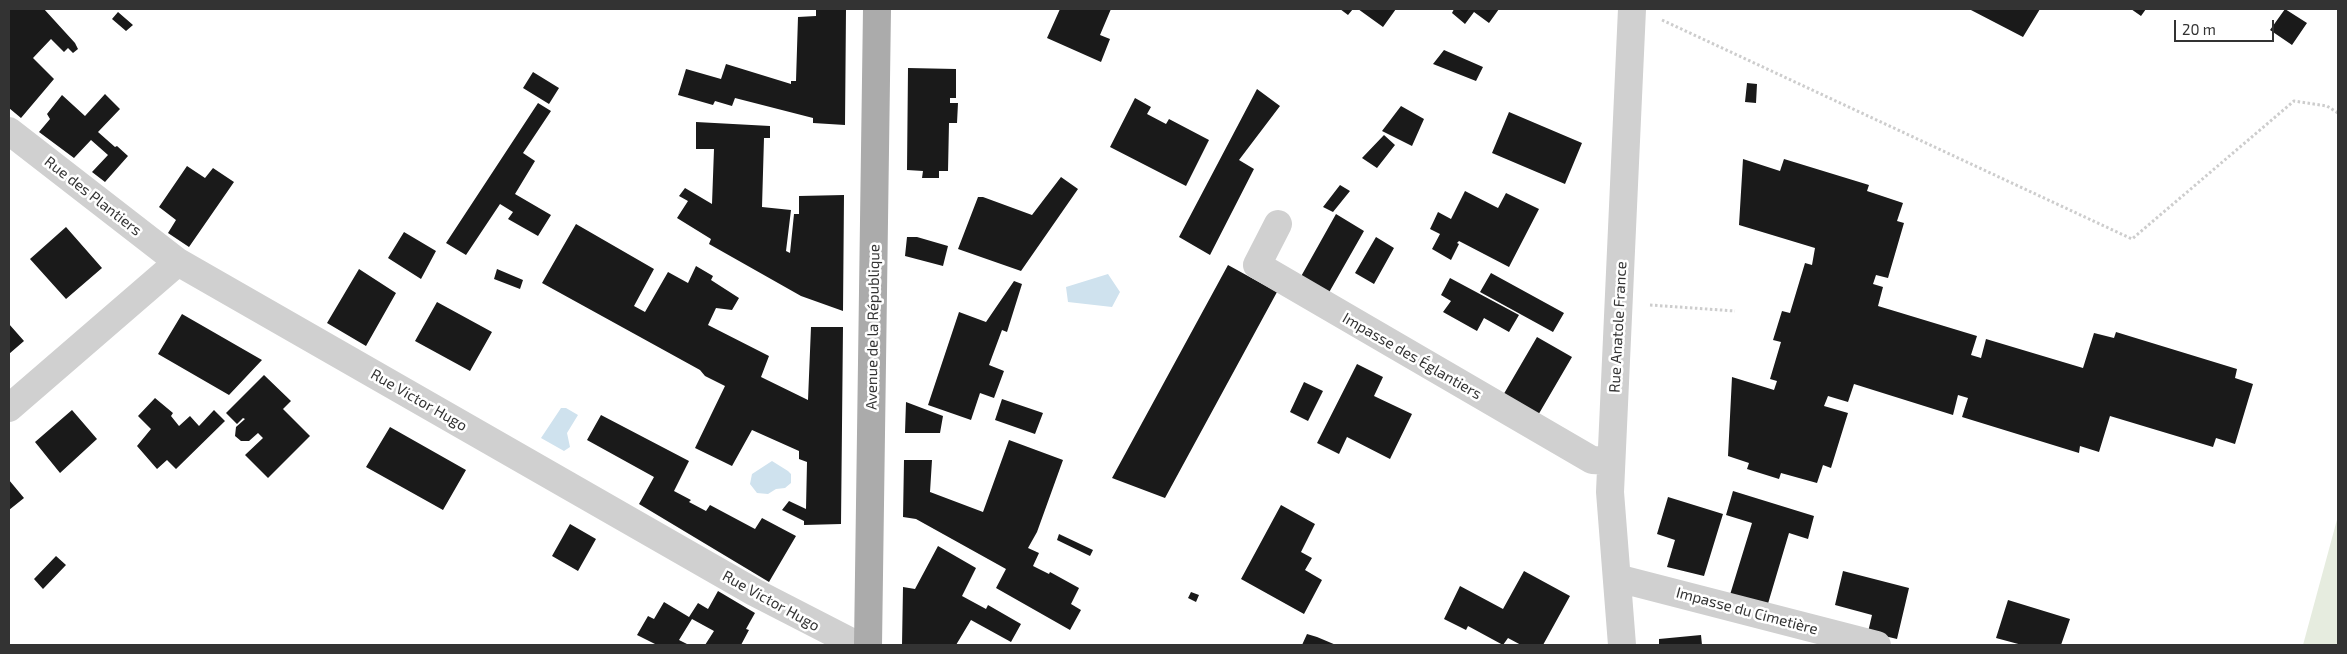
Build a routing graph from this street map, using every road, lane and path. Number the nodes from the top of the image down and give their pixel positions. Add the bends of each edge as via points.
1 (877, 9) edge
2 (1644, 13) edge
3 (2338, 113) edge
4 (9, 131) edge
5 (1278, 224) dead end
6 (178, 262) junction
7 (1619, 303) junction
8 (1736, 311) dead end
9 (9, 408) edge
10 (1611, 461) junction
11 (1617, 578) junction
12 (857, 645) edge
13 (868, 645) edge
14 (1622, 645) edge
15 (1877, 645) edge

1 - 13 main road, Avenue de la République
2 - 3 path via 2132,240 2294,101 2327,106
2 - 7 street, Rue Anatole France
4 - 6 street, Rue des Plantiers
5 - 10 street, Impasse des Églantiers via 1257,265 1592,460
6 - 9 street
6 - 12 street, Rue Victor Hugo via 754,592
7 - 8 path
7 - 10 street, Rue Anatole France
10 - 11 street, Rue Anatole France via 1610,492
11 - 14 street, Rue Anatole France
11 - 15 street, Impasse du Cimetière

